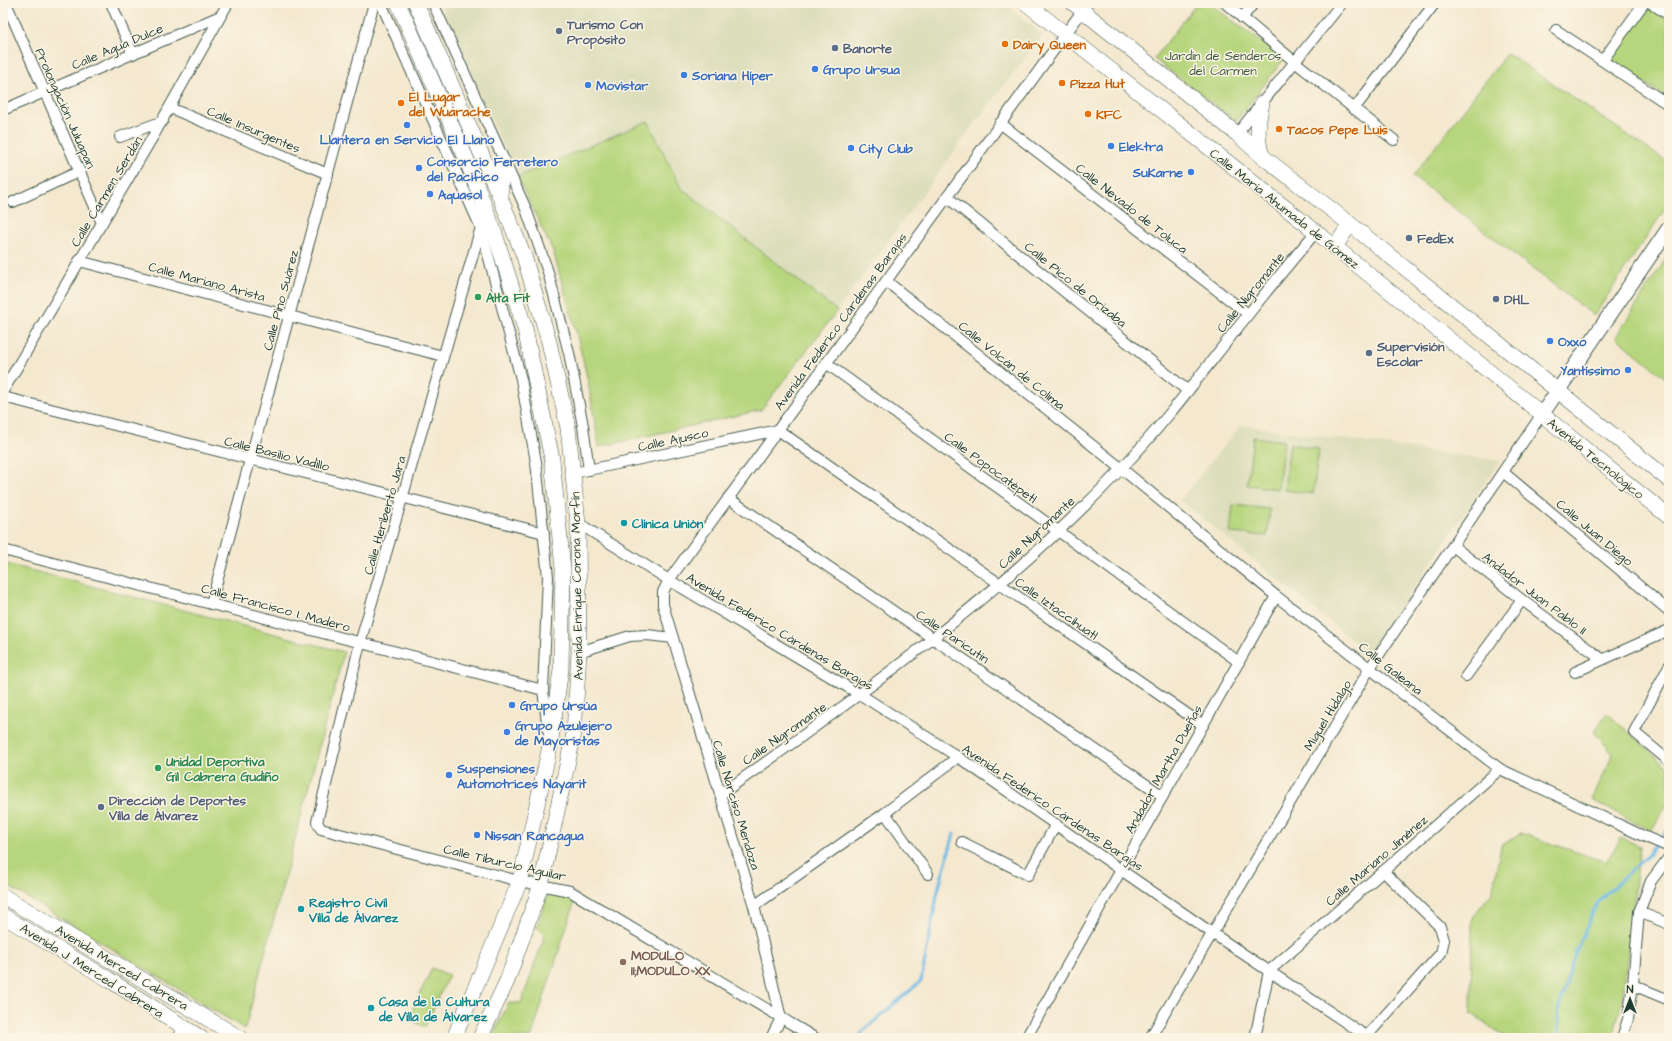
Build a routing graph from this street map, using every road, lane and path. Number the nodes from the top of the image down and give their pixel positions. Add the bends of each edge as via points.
1 (6, 3) edge
2 (111, 3) edge
3 (374, 3) edge
4 (381, 3) edge
5 (398, 3) edge
6 (416, 3) edge
7 (433, 3) edge
8 (1026, 3) edge
9 (1224, 3) edge
10 (1254, 3) edge
11 (1342, 3) edge
12 (1435, 3) edge
13 (1644, 3) edge
14 (1651, 3) edge
15 (1081, 5) edge
16 (223, 8) edge
17 (1669, 15) edge
18 (1242, 18) junction
19 (1556, 30) dead end
20 (1065, 33) junction
21 (133, 54) junction
22 (1602, 60) junction
23 (1295, 62) junction
24 (45, 91) junction
25 (1262, 103) junction
26 (1669, 105) edge
27 (170, 108) junction
28 (1354, 109) junction
29 (3, 110) edge
30 (163, 121) junction
31 (1000, 123) junction
32 (1237, 134) junction
33 (120, 137) dead end
34 (1394, 140) dead end
35 (1262, 156) junction
36 (503, 162) junction
37 (80, 171) junction
38 (328, 174) junction
39 (500, 197) junction
40 (947, 197) junction
41 (13, 202) dead end
42 (486, 210) junction
43 (102, 223) junction
44 (1350, 224) junction
45 (481, 228) junction
46 (1669, 228) edge
47 (1315, 233) junction
48 (1335, 247) junction
49 (79, 261) junction
50 (886, 281) junction
51 (1248, 314) junction
52 (289, 316) junction
53 (444, 356) junction
54 (826, 363) junction
55 (3, 391) edge
56 (1188, 391) junction
57 (1559, 392) junction
58 (3, 397) edge
59 (1542, 414) junction
60 (778, 430) junction
61 (250, 459) junction
62 (1122, 469) junction
63 (581, 472) junction
64 (1503, 472) junction
65 (1669, 480) edge
66 (402, 498) junction
67 (728, 498) junction
68 (1669, 518) edge
69 (578, 523) junction
70 (1058, 531) junction
71 (544, 533) junction
72 (1453, 546) junction
73 (3, 550) edge
74 (669, 580) junction
75 (999, 584) junction
76 (1276, 596) junction
77 (1522, 600) junction
78 (211, 604) junction
79 (1669, 611) edge
80 (1669, 630) edge
81 (673, 638) junction
82 (934, 639) junction
83 (360, 643) junction
84 (579, 652) junction
85 (1602, 660) junction
86 (1239, 662) junction
87 (1669, 666) edge
88 (1370, 668) junction
89 (1575, 672) dead end
90 (1466, 676) dead end
91 (543, 690) junction
92 (861, 695) junction
93 (1203, 725) junction
94 (550, 746) junction
95 (958, 757) junction
96 (1669, 762) edge
97 (1500, 769) junction
98 (721, 794) junction
99 (1163, 796) junction
100 (885, 813) junction
101 (1056, 824) junction
102 (321, 829) joint
103 (962, 842) dead end
104 (1669, 850) edge
105 (1122, 869) junction
106 (1383, 871) junction
107 (928, 874) dead end
108 (520, 881) junction
109 (541, 885) junction
110 (3, 896) edge
111 (754, 906) junction
112 (1639, 912) junction
113 (3, 916) edge
114 (1669, 924) edge
115 (1212, 933) junction
116 (125, 969) junction
117 (1269, 971) junction
118 (115, 983) junction
119 (1633, 985) junction
120 (1669, 1000) edge
121 (781, 1018) junction
122 (181, 1033) edge
123 (1367, 1037) edge
124 (201, 1038) edge
125 (240, 1038) edge
126 (454, 1038) edge
127 (480, 1038) edge
128 (771, 1038) edge
129 (815, 1038) edge
130 (1026, 1038) edge
131 (1150, 1038) edge
132 (1255, 1038) edge
133 (1622, 1038) edge

1 - 24 street, Prolongación Juluapan
2 - 21 street
3 - 38 street, Calle Pino Suárez
4 - 45 street
5 - 42 main road, Avenida Enrique Corona Morfín
6 - 39 main road, Avenida Enrique Corona Morfín
7 - 36 street
8 - 20 main road, Calle María Ahumada de Gómez
9 - 18 street
10 - 18 street
11 - 23 street
12 - 28 street
13 - 22 street
14 - 17 street
15 - 20 street, Avenida Federico Cárdenas Barajas
15 - 32 main road, Calle María Ahumada de Gómez
16 - 21 street, Calle Agua Dulce
16 - 27 street, Calle Carmen Serdán
18 - 23 street
19 - 22 street
20 - 31 street, Avenida Federico Cárdenas Barajas
20 - 47 main road, Calle María Ahumada de Gómez
21 - 24 street, Calle Agua Dulce
22 - 26 street
23 - 25 street
23 - 28 street
24 - 29 street, Calle Agua Dulce
24 - 37 street, Prolongación Juluapan
25 - 32 street
25 - 35 main road via 1257,132
27 - 30 street, Calle Carmen Serdán
27 - 38 street, Calle Insurgentes
28 - 34 street
30 - 33 street
30 - 43 street, Calle Carmen Serdán
31 - 40 street, Avenida Federico Cárdenas Barajas
31 - 51 street, Calle Nevado de Toluca
32 - 35 main road, Calle María Ahumada de Gómez
35 - 44 main road, Calle María Ahumada de Gómez
36 - 39 main road
36 - 63 street via 526,209 548,272 569,354 583,426
37 - 41 street
37 - 43 street, Prolongación Juluapan
38 - 52 street, Calle Pino Suárez
39 - 63 main road, Avenida Enrique Corona Morfín via 524,256 549,342 568,428
40 - 50 street, Avenida Federico Cárdenas Barajas
40 - 56 street, Calle Pico de Orizaba
42 - 45 street, Calle Heriberto Jara
42 - 94 main road, Avenida Enrique Corona Morfín via 525,329 552,459 563,569 561,669
43 - 49 street, Calle Carmen Serdán
44 - 48 main road
44 - 57 main road, Calle María Ahumada de Gómez
45 - 53 street, Calle Heriberto Jara
45 - 71 street via 521,379 536,462
46 - 57 main road
47 - 48 main road, Calle María Ahumada de Gómez
47 - 51 street, Calle Nigromante
48 - 59 main road, Calle María Ahumada de Gómez
49 - 52 street, Calle Mariano Arista
49 - 55 street, Calle Carmen Serdán
50 - 54 street, Avenida Federico Cárdenas Barajas
50 - 62 street, Calle Volcán de Colima
51 - 56 street, Calle Nigromante
52 - 53 street, Calle Mariano Arista
52 - 61 street, Calle Pino Suárez
53 - 66 street, Calle Heriberto Jara
54 - 60 street, Avenida Federico Cárdenas Barajas
54 - 70 street, Calle Popocatépetl
56 - 62 street, Calle Nigromante
57 - 59 main road
57 - 65 main road
58 - 61 street, Calle Basilio Vadillo
59 - 64 street, Miguel Hidalgo
59 - 68 main road, Avenida Tecnológico
60 - 63 street, Calle Ajusco
60 - 67 street, Avenida Federico Cárdenas Barajas
60 - 75 street, Calle Iztaccíhuatl
61 - 66 street, Calle Basilio Vadillo
61 - 78 street, Calle Pino Suárez
62 - 70 street, Calle Nigromante
62 - 76 street, Calle Galeana
63 - 69 main road, Avenida Enrique Corona Morfín
64 - 72 street, Miguel Hidalgo
64 - 79 street, Calle Juan Diego
66 - 71 street, Calle Basilio Vadillo
66 - 83 street, Calle Heriberto Jara
67 - 74 street, Avenida Federico Cárdenas Barajas
67 - 82 street, Calle Paricutín
69 - 74 street
69 - 84 main road, Avenida Enrique Corona Morfín
70 - 75 street, Calle Nigromante
70 - 86 street, Calle Popocatépetl
71 - 91 street via 548,577
72 - 77 street, Andador Juan Pablo II
72 - 88 street, Miguel Hidalgo
73 - 78 street, Calle Francisco I. Madero
74 - 81 street, Calle Narciso Mendoza via 663,592 663,605
74 - 92 street, Avenida Federico Cárdenas Barajas
75 - 82 street, Calle Nigromante
75 - 93 street, Calle Iztaccíhuatl
76 - 86 street, Andador Martha Dueñas
76 - 88 street, Calle Galeana
77 - 85 street, Andador Juan Pablo II
77 - 90 street
78 - 83 street, Calle Francisco I. Madero
80 - 85 street
81 - 84 street via 647,634 630,636
81 - 98 street, Calle Narciso Mendoza
82 - 92 street, Calle Nigromante
82 - 99 street, Calle Paricutín
83 - 91 street, Calle Francisco I. Madero
83 - 102 street, Calle Heriberto Jara via 317,822
84 - 109 main road, Avenida Enrique Corona Morfín via 574,733
85 - 89 street
86 - 93 street, Andador Martha Dueñas
87 - 96 street via 1634,732
88 - 97 street, Calle Galeana
88 - 115 street, Miguel Hidalgo
91 - 94 street
92 - 95 street, Avenida Federico Cárdenas Barajas
92 - 98 street, Calle Nigromante
93 - 99 street, Andador Martha Dueñas
94 - 108 main road, Avenida Enrique Corona Morfín
95 - 100 street
95 - 101 street, Avenida Federico Cárdenas Barajas
97 - 104 street, Calle Galeana
97 - 106 street, Calle Mariano Jiménez
98 - 111 street, Calle Narciso Mendoza
99 - 105 street, Andador Martha Dueñas
100 - 107 street
100 - 111 street
101 - 103 street via 1028,875
101 - 105 street, Avenida Federico Cárdenas Barajas
102 - 108 street, Calle Tiburcio Aguilar
104 - 112 street via 1651,882
105 - 115 street, Avenida Federico Cárdenas Barajas
105 - 130 street, Andador Martha Dueñas
106 - 117 street, Calle Mariano Jiménez
106 - 123 street via 1440,927 1444,940 1441,953
108 - 109 street, Calle Tiburcio Aguilar
108 - 126 main road, Avenida Enrique Corona Morfín
109 - 121 street, Calle Tiburcio Aguilar via 570,891
109 - 127 main road, Avenida Enrique Corona Morfín via 507,981
110 - 116 main road, Avenida Merced Cabrera
111 - 121 street, Calle Narciso Mendoza
112 - 114 street
112 - 119 street
113 - 118 main road, Avenida J. Merced Cabrera
115 - 117 street, Avenida Federico Cárdenas Barajas
115 - 131 street, Miguel Hidalgo
116 - 118 main road
116 - 125 main road, Avenida Merced Cabrera
117 - 123 street, Avenida Federico Cárdenas Barajas
117 - 132 street
118 - 122 main road, Avenida J. Merced Cabrera
119 - 120 street
119 - 133 street via 1628,1019
121 - 128 street
121 - 129 street, Calle Tiburcio Aguilar
122 - 124 main road, Avenida J. Merced Cabrera

